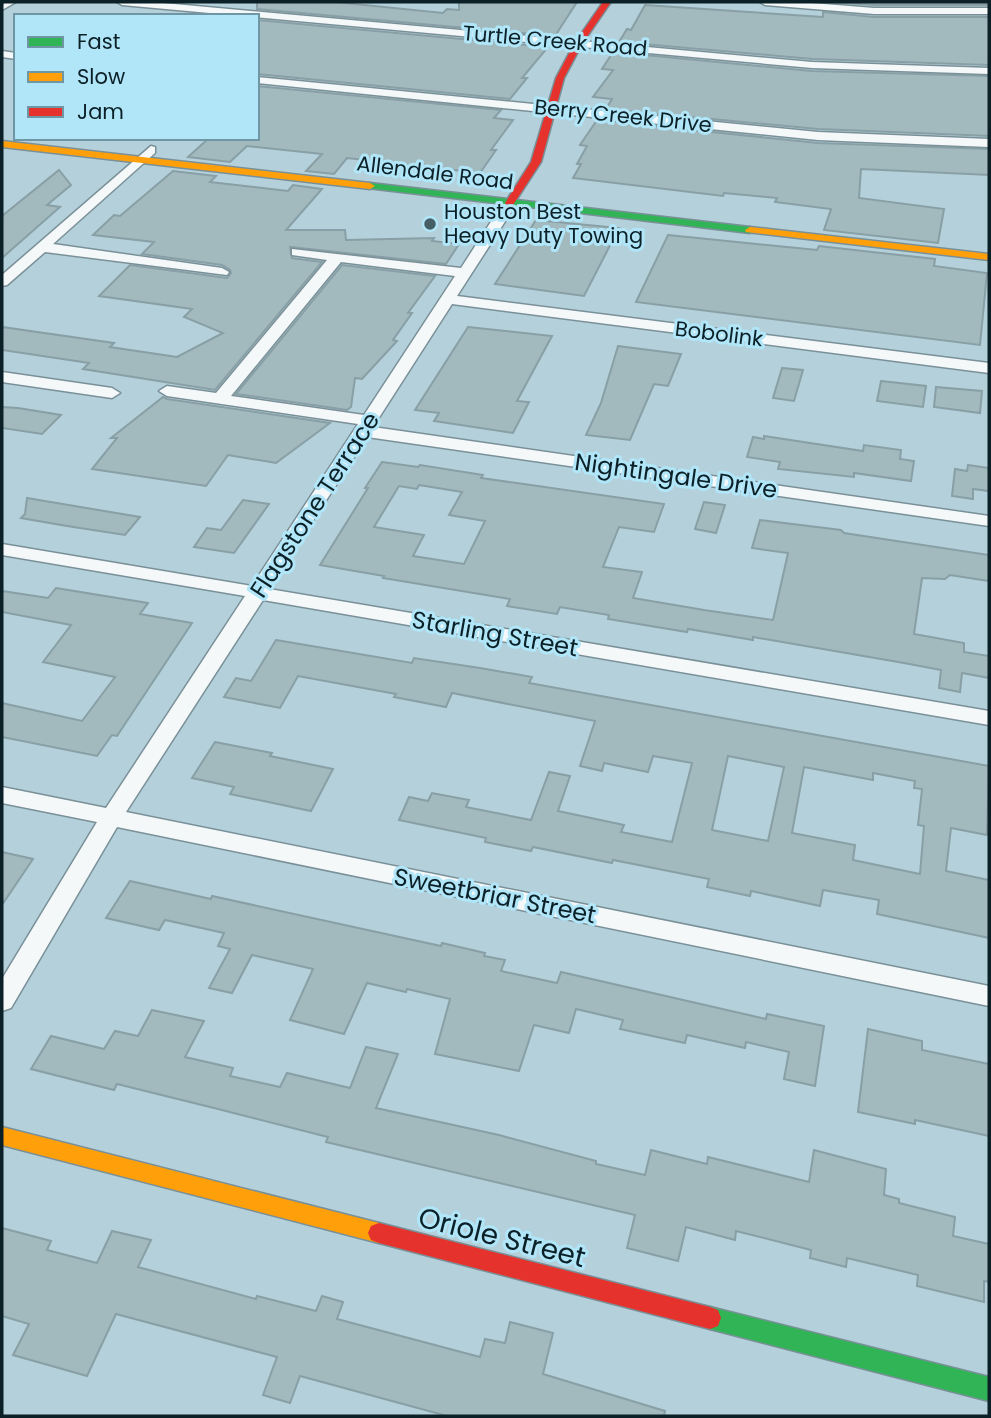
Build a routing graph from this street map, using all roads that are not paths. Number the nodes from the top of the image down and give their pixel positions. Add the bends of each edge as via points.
1 (11, 2) edge
2 (122, 2) edge
3 (607, 2) edge
4 (765, 2) edge
5 (2, 8) edge
6 (989, 11) edge
7 (255, 14) edge
8 (259, 14) edge
9 (578, 43) junction
10 (989, 72) edge
11 (259, 80) edge
12 (549, 109) junction
13 (57, 140) edge
14 (2, 144) edge
15 (989, 144) edge
16 (145, 156) junction
17 (513, 197) junction
18 (42, 247) junction
19 (978, 247) edge
20 (297, 252) dead end
21 (337, 257) junction
22 (989, 257) edge
23 (222, 272) dead end
24 (466, 273) junction
25 (2, 282) edge
26 (449, 299) junction
27 (989, 368) edge
28 (2, 377) edge
29 (167, 391) dead end
30 (112, 393) dead end
31 (220, 399) junction
32 (367, 426) junction
33 (989, 522) edge
34 (2, 549) edge
35 (259, 594) junction
36 (989, 718) edge
37 (2, 795) edge
38 (111, 818) junction
39 (989, 996) edge
40 (2, 1000) edge
41 (2, 1136) edge
42 (989, 1389) edge

1 - 5 street
2 - 7 street, Turtle Creek Road
3 - 9 main road, Flagstone Terrace
4 - 6 street via 874,11
8 - 9 street, Turtle Creek Road
9 - 10 street, Turtle Creek Road via 851,68
9 - 12 main road, Flagstone Terrace
11 - 12 street, Berry Creek Drive
12 - 15 street, Berry Creek Drive via 831,137
12 - 17 main road, Flagstone Terrace via 537,158
13 - 16 main road, Allendale Road
14 - 16 main road, Allendale Road
16 - 17 main road, Allendale Road
16 - 18 street
17 - 19 main road, Allendale Road
17 - 24 street, Flagstone Terrace
18 - 23 street
18 - 25 street
19 - 22 main road, Allendale Road
20 - 21 street
21 - 24 street
21 - 31 street
24 - 26 street, Flagstone Terrace
26 - 27 street, Bobolink
26 - 32 street, Flagstone Terrace
28 - 30 street
29 - 31 street, Nightingale Drive
31 - 32 street, Nightingale Drive
32 - 33 street, Nightingale Drive
32 - 35 street, Flagstone Terrace
34 - 35 street, Starling Street
35 - 36 street, Starling Street
35 - 38 street, Flagstone Terrace
37 - 38 street, Sweetbriar Street
38 - 39 street, Sweetbriar Street
38 - 40 street, Flagstone Terrace
41 - 42 main road, Oriole Street

